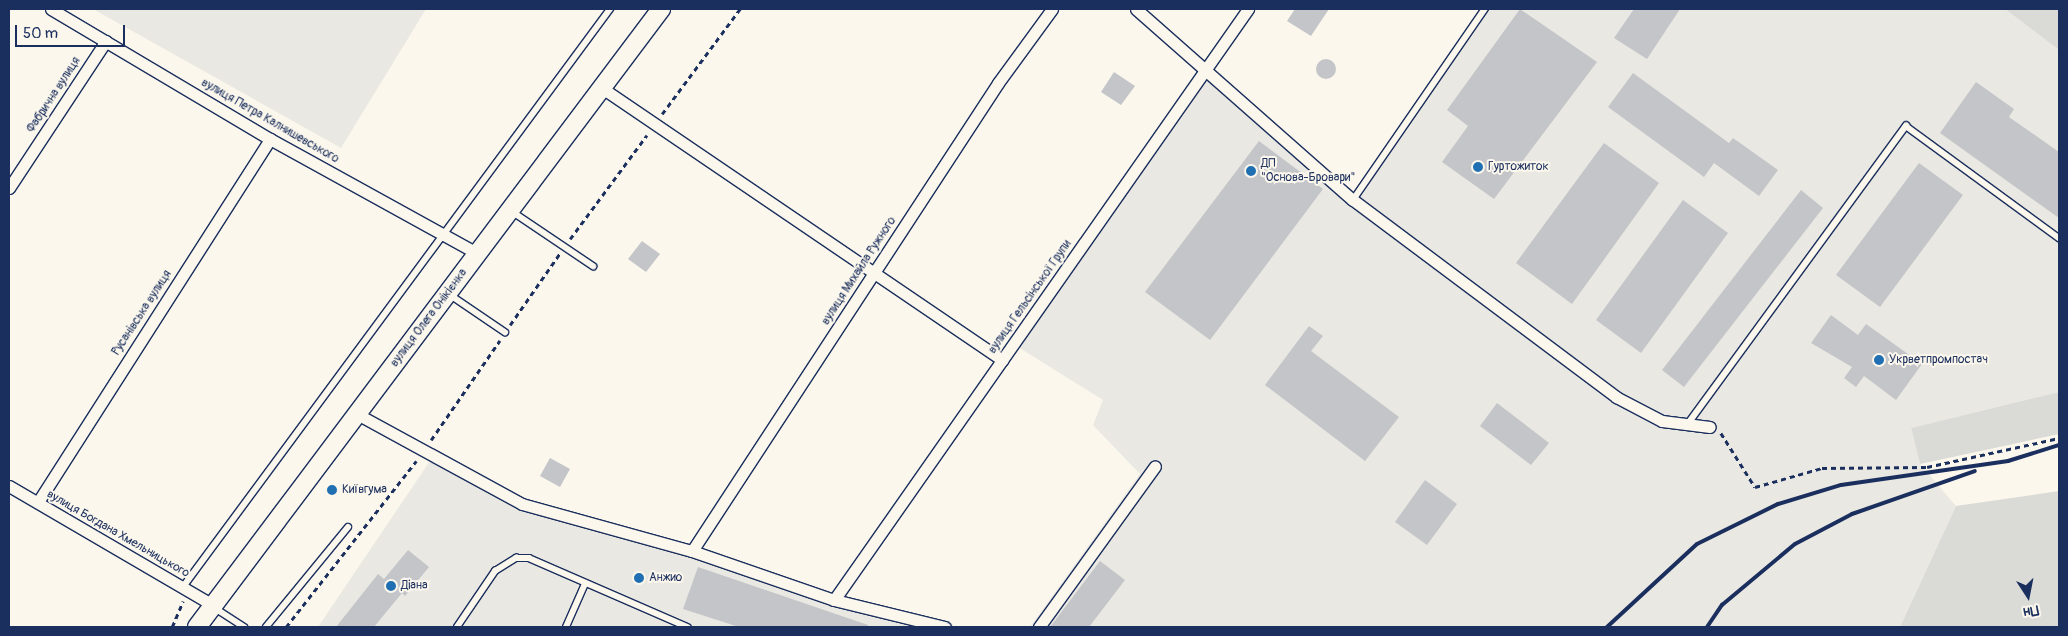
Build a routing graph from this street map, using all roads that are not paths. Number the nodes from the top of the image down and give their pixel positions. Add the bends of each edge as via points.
1 (51, 9) edge
2 (610, 9) edge
3 (661, 9) edge
4 (1052, 9) edge
5 (1136, 9) edge
6 (1248, 9) edge
7 (1485, 9) edge
8 (106, 41) junction
9 (1206, 70) junction
10 (602, 88) junction
11 (270, 138) junction
12 (9, 188) edge
13 (1353, 200) junction
14 (511, 210) junction
15 (444, 235) junction
16 (2059, 238) edge
17 (478, 254) junction
18 (592, 266) dead end
19 (873, 276) junction
20 (448, 294) junction
21 (505, 332) road end
22 (1002, 360) junction
23 (357, 414) junction
24 (1687, 425) junction
25 (1710, 427) road end
26 (1155, 466) dead end
27 (9, 486) edge
28 (38, 502) junction
29 (348, 527) dead end
30 (692, 551) junction
31 (585, 584) junction
32 (183, 587) junction
33 (834, 600) junction
34 (214, 606) junction
35 (189, 626) edge
36 (244, 627) edge
37 (266, 627) edge
38 (457, 627) edge
39 (566, 627) edge
40 (688, 627) edge
41 (945, 627) edge
42 (1039, 627) edge

1 - 8 street, вулиця Петра Калнишевського
2 - 15 lane
3 - 10 main road, вулиця Олега Онікієнка
4 - 19 street, вулиця Михайла Ружного via 998,83
5 - 9 street
6 - 9 street, вулиця Гельсінської Групи
7 - 13 lane
8 - 11 street, вулиця Петра Калнишевського
8 - 12 street, Фабрична вулиця
9 - 13 street
9 - 22 street, вулиця Гельсінської Групи
10 - 14 main road, вулиця Олега Онікієнка
10 - 19 street
11 - 15 street, вулиця Петра Калнишевського
11 - 28 street, Русанівська вулиця
13 - 24 street via 1616,397 1662,421
14 - 17 main road, вулиця Олега Онікієнка
14 - 18 lane
15 - 17 street, вулиця Петра Калнишевського
15 - 32 lane
16 - 24 lane via 1906,126
17 - 20 main road, вулиця Олега Онікієнка
19 - 22 street
19 - 30 street, вулиця Михайла Ружного
20 - 21 lane
20 - 23 main road, вулиця Олега Онікієнка
22 - 33 street, вулиця Гельсінської Групи
23 - 30 street via 422,453 522,504
23 - 34 main road, вулиця Олега Онікієнка
24 - 25 street
26 - 42 street
27 - 28 street, вулиця Богдана Хмельницького
28 - 32 street, вулиця Богдана Хмельницького
29 - 37 lane
30 - 33 street
31 - 38 lane via 529,558 511,559 481,589
31 - 39 lane
31 - 40 lane
32 - 34 street, вулиця Богдана Хмельницького
33 - 41 street
34 - 35 main road, вулиця Олега Онікієнка
34 - 36 lane

